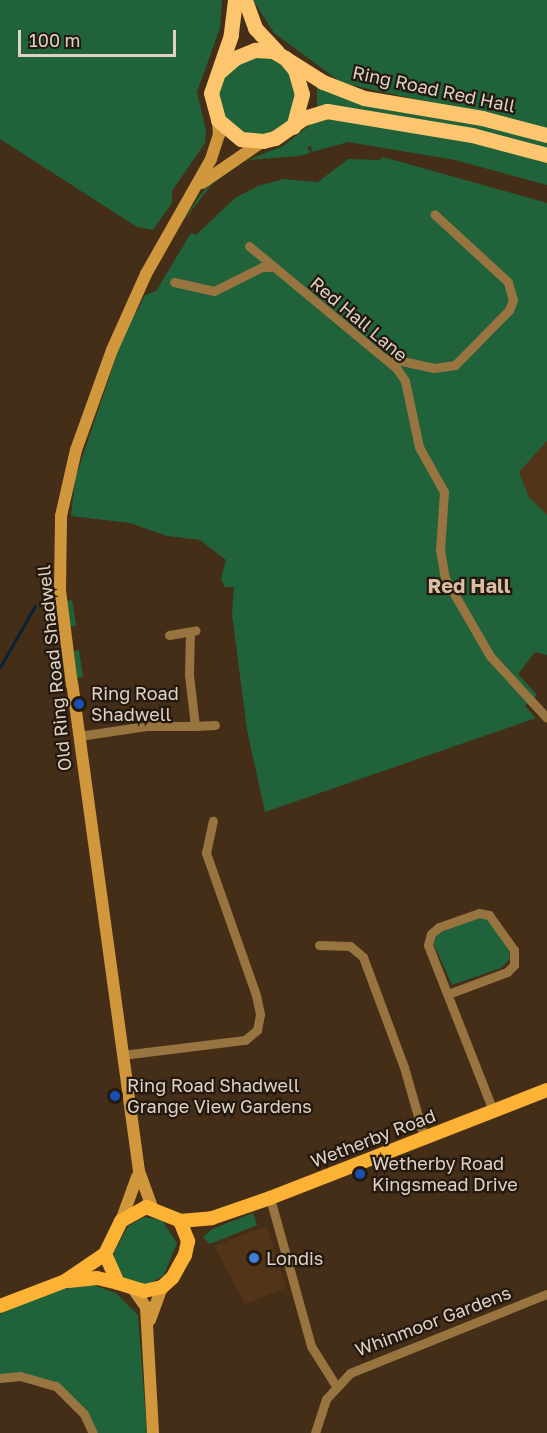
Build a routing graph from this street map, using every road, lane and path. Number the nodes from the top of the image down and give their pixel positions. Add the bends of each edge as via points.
1 (236, 0) edge
2 (245, 0) edge
3 (282, 56) junction
4 (215, 76) junction
5 (218, 120) junction
6 (293, 127) junction
7 (547, 135) edge
8 (263, 141) junction
9 (547, 155) edge
10 (198, 187) junction
11 (434, 214) dead end
12 (249, 246) dead end
13 (271, 267) junction
14 (174, 282) dead end
15 (380, 355) junction
16 (169, 635) dead end
17 (547, 718) edge
18 (215, 725) dead end
19 (195, 726) junction
20 (79, 736) junction
21 (213, 821) dead end
22 (319, 945) dead end
23 (448, 994) junction
24 (122, 1055) junction
25 (547, 1090) edge
26 (493, 1111) junction
27 (424, 1137) junction
28 (139, 1171) junction
29 (270, 1198) junction
30 (152, 1207) junction
31 (212, 1218) junction
32 (121, 1221) junction
33 (180, 1221) junction
34 (187, 1245) junction
35 (105, 1254) junction
36 (66, 1281) junction
37 (118, 1283) junction
38 (162, 1287) junction
39 (134, 1290) junction
40 (547, 1294) edge
41 (0, 1306) edge
42 (148, 1328) junction
43 (0, 1378) edge
44 (336, 1386) junction
45 (93, 1433) edge
46 (153, 1433) edge
47 (315, 1433) edge

1 - 4 highway via 231,35
2 - 3 highway via 255,28
3 - 4 highway via 264,50 244,53
3 - 6 highway via 295,70 302,94
3 - 7 highway, Ring Road Red Hall via 323,82 364,98 459,114
4 - 5 highway via 212,93
5 - 8 highway via 241,139
5 - 10 main road, Old Ring Road Shadwell via 217,145
6 - 8 highway
6 - 9 highway, Ring Road Red Hall via 304,118 327,111 472,135
8 - 10 main road, Old Ring Road Shadwell
10 - 20 main road, Old Ring Road Shadwell via 156,256 122,328 66,481 60,590
11 - 15 street via 508,282 513,291 509,310 455,365 423,366
12 - 13 street, Red Hall Lane
13 - 14 street via 262,267 214,291
13 - 15 street, Red Hall Lane
15 - 17 street, Red Hall Lane via 405,381 419,447 444,492 440,550 445,578 490,656
16 - 19 street via 193,631 189,675
18 - 19 street
19 - 20 street via 146,726
20 - 24 main road, Old Ring Road Shadwell
21 - 24 street via 206,853 256,994 260,1014 257,1030 245,1040
22 - 27 street via 350,945 363,957 404,1066
23 - 23 street via 428,945 431,934 439,927 479,913 489,915 514,950 514,964 507,972
23 - 26 street
24 - 28 main road, Old Ring Road Shadwell
25 - 26 main road, Wetherby Road
26 - 27 main road, Wetherby Road
27 - 29 main road, Wetherby Road
28 - 30 main road, Old Ring Road Shadwell
28 - 32 main road, Old Ring Road Shadwell via 135,1193
29 - 31 main road, Wetherby Road
29 - 44 street via 311,1346
30 - 32 main road via 133,1211
30 - 33 main road
31 - 33 main road
31 - 34 main road
32 - 35 main road
33 - 34 main road
34 - 38 main road via 178,1268
35 - 36 main road
35 - 37 main road
36 - 37 main road via 97,1278
36 - 41 main road
37 - 39 main road
38 - 39 main road
38 - 42 main road
39 - 42 main road via 146,1307
40 - 44 street, Whinmoor Gardens via 371,1361
42 - 46 main road
43 - 45 street via 20,1376 56,1386 84,1414
44 - 47 street via 321,1409

